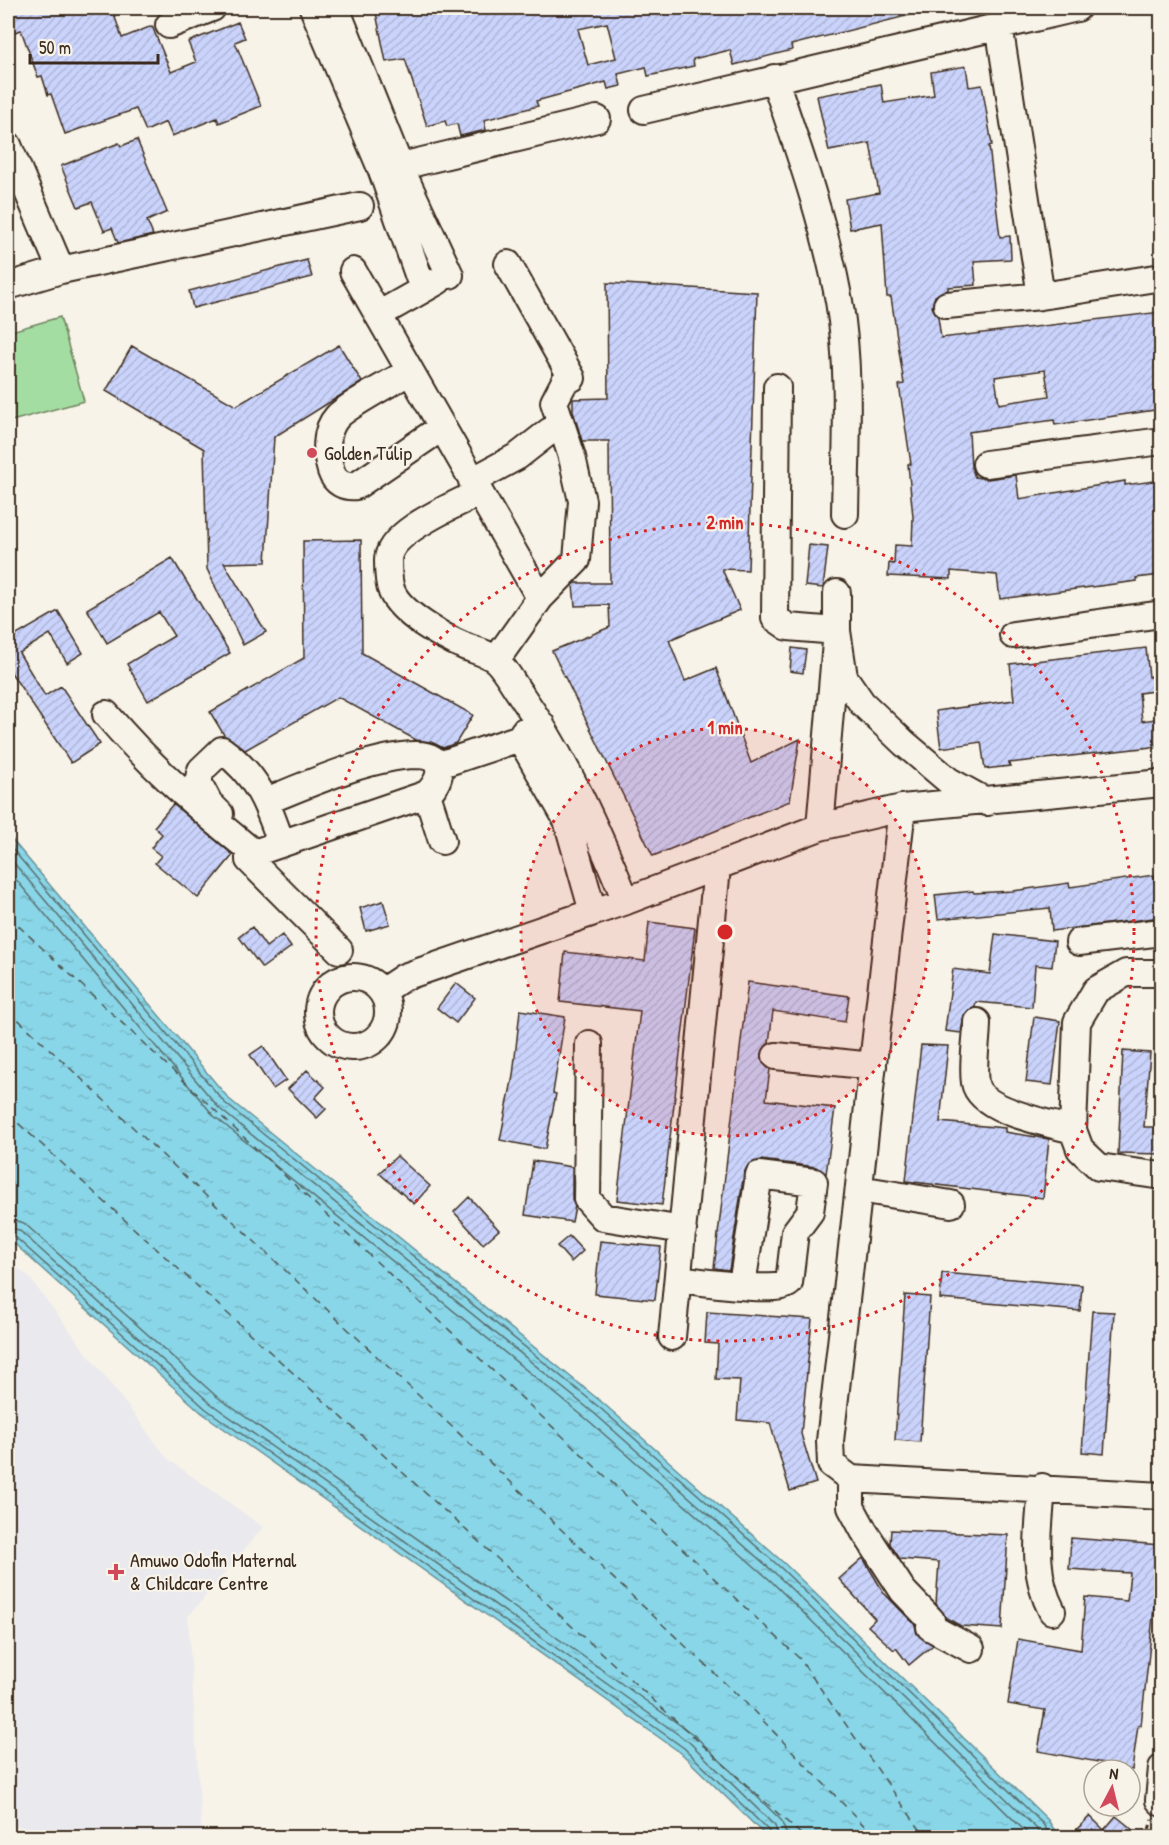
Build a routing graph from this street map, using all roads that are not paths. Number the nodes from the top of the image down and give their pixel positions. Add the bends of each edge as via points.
1 (212, 8) edge
2 (313, 8) edge
3 (336, 8) edge
4 (1077, 8) edge
5 (169, 25) dead end
6 (999, 25) junction
7 (774, 78) junction
8 (644, 110) dead end
9 (597, 119) dead end
10 (8, 145) edge
11 (391, 169) junction
12 (360, 206) dead end
13 (508, 264) dead end
14 (61, 270) junction
15 (353, 271) dead end
16 (1161, 277) edge
17 (8, 286) edge
18 (423, 289) junction
19 (1041, 296) junction
20 (947, 305) dead end
21 (378, 315) junction
22 (410, 371) junction
23 (777, 387) dead end
24 (441, 428) junction
25 (550, 431) dead end
26 (1161, 441) edge
27 (986, 464) dead end
28 (475, 487) junction
29 (845, 514) dead end
30 (837, 592) dead end
31 (540, 598) junction
32 (1161, 614) edge
33 (837, 631) junction
34 (1013, 635) dead end
35 (496, 660) junction
36 (106, 714) dead end
37 (530, 731) junction
38 (439, 765) junction
39 (1161, 783) edge
40 (428, 794) junction
41 (266, 801) junction
42 (987, 802) junction
43 (902, 808) junction
44 (820, 827) junction
45 (442, 841) dead end
46 (281, 843) junction
47 (253, 856) junction
48 (717, 867) junction
49 (626, 901) junction
50 (593, 912) junction
51 (1161, 932) edge
52 (1079, 942) dead end
53 (339, 950) dead end
54 (1161, 973) edge
55 (383, 991) dead end
56 (977, 1022) dead end
57 (589, 1044) dead end
58 (776, 1056) dead end
59 (873, 1066) junction
60 (1073, 1130) junction
61 (1161, 1176) edge
62 (859, 1189) junction
63 (951, 1204) dead end
64 (683, 1230) junction
65 (678, 1280) junction
66 (742, 1285) junction
67 (672, 1337) dead end
68 (850, 1479) junction
69 (1042, 1487) junction
70 (1161, 1496) edge
71 (1052, 1611) dead end
72 (971, 1649) dead end
73 (1161, 1768) edge
74 (1161, 1803) edge

1 - 5 street
2 - 11 street
3 - 11 street
4 - 6 street
6 - 7 street
6 - 19 street
7 - 8 street
7 - 29 street via 810,184 839,302 847,403
9 - 11 street
10 - 14 street
11 - 18 street
11 - 18 street via 455,276
12 - 14 street
13 - 31 street via 572,378 567,377 554,402 582,501 577,560
14 - 17 street
15 - 21 street
16 - 19 street
18 - 21 street
19 - 20 street
21 - 22 street
22 - 24 street
22 - 24 street via 337,417 327,439 326,453 333,477 339,484 356,486
23 - 33 street via 775,618 788,627
24 - 28 street
25 - 28 street
26 - 27 street
28 - 31 street
28 - 35 street via 405,532 390,547 387,560 392,591 401,604 423,623 460,645
30 - 33 street
31 - 35 street
32 - 34 street
33 - 42 street via 844,677 862,703 949,781
33 - 44 street
35 - 37 street
36 - 47 street via 191,803
37 - 38 street
37 - 49 street via 598,832
37 - 50 street via 567,820
38 - 40 street via 441,776
38 - 41 street via 425,755 396,759 352,769
39 - 42 street
40 - 45 street
40 - 46 street
41 - 46 street
41 - 47 street via 241,764 222,750 201,770 198,782 209,803
42 - 43 street
43 - 44 street
43 - 59 street
44 - 48 street
46 - 47 street
47 - 53 street
48 - 49 street
48 - 64 street
49 - 50 street
50 - 55 street via 404,977
51 - 52 street
54 - 60 street via 1126,973 1096,990 1086,1006 1077,1023
56 - 60 street via 975,1084 981,1095 1004,1110
57 - 64 street via 587,1199 603,1217
58 - 59 street
59 - 62 street
60 - 61 street via 1080,1149 1099,1167
62 - 63 street
62 - 68 street via 830,1441 831,1464
64 - 65 street
65 - 66 street
65 - 67 street
66 - 66 street via 759,1175 814,1182 810,1212 795,1232 789,1282 779,1288
68 - 69 street
68 - 72 street via 851,1507 903,1591 931,1620 930,1627
69 - 70 street
69 - 71 street via 1036,1559 1042,1593
73 - 74 street

